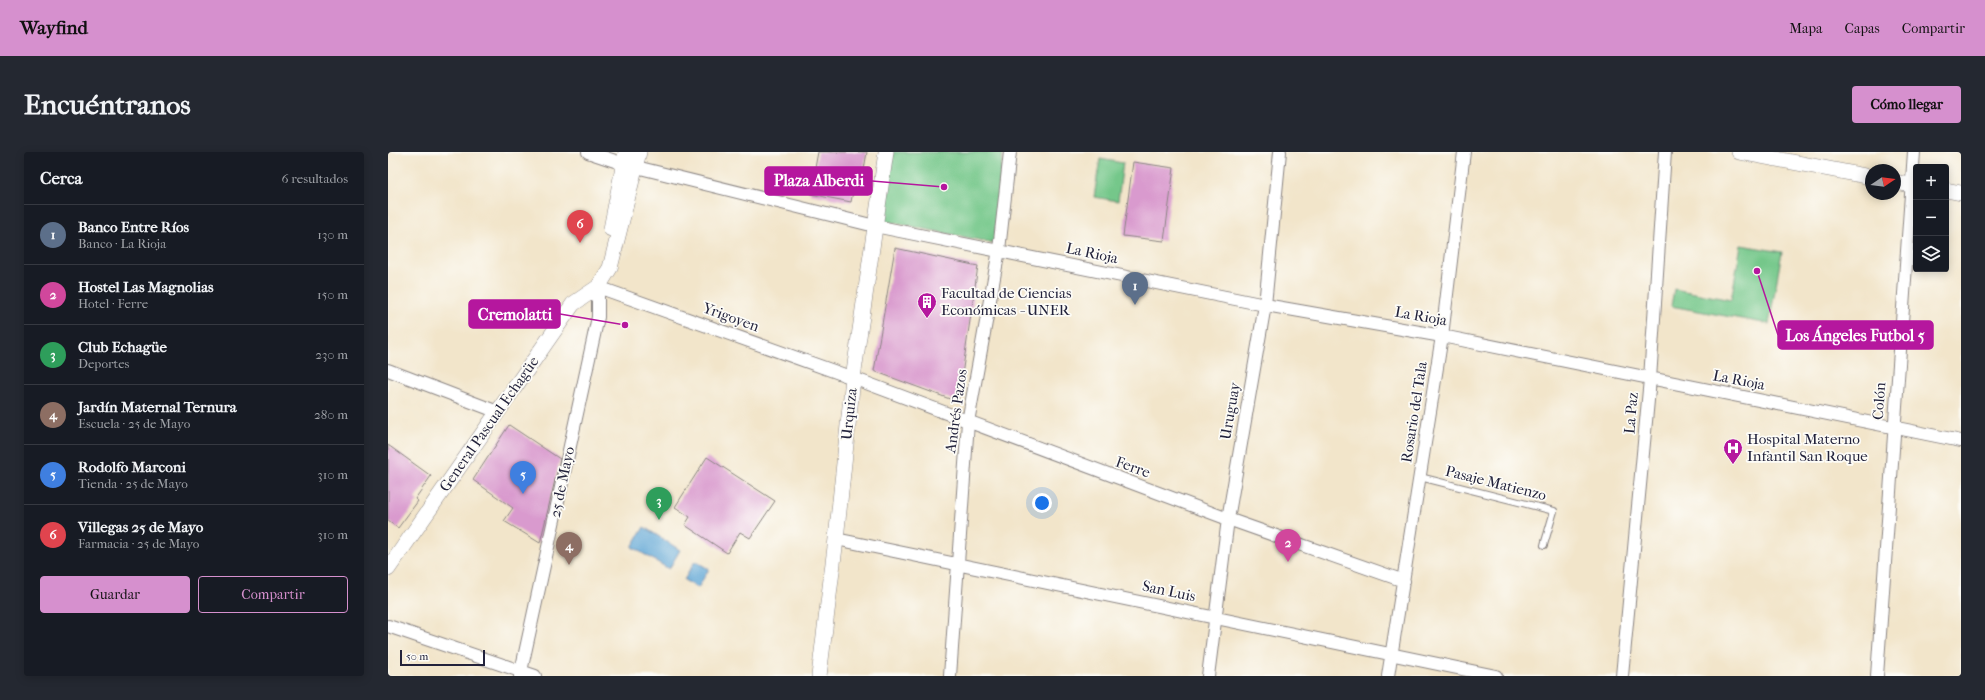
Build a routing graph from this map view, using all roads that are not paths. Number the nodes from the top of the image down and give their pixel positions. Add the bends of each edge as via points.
1 (588, 152) edge
2 (886, 152) edge
3 (1010, 152) edge
4 (1280, 152) edge
5 (1464, 152) edge
6 (1665, 152) edge
7 (1739, 152) edge
8 (1914, 152) edge
9 (631, 159) edge
10 (1914, 164) edge
11 (1865, 176) edge
12 (1901, 183) edge
13 (1913, 185) edge
14 (1949, 191) edge
15 (1961, 193) edge
16 (1913, 197) edge
17 (875, 226) junction
18 (999, 250) junction
19 (598, 287) junction
20 (1265, 306) junction
21 (1442, 336) junction
22 (388, 370) edge
23 (853, 378) junction
24 (1650, 379) junction
25 (498, 412) junction
26 (968, 422) junction
27 (1893, 428) junction
28 (1961, 441) edge
29 (1420, 477) junction
30 (1228, 519) junction
31 (836, 539) junction
32 (1544, 545) dead end
33 (958, 563) junction
34 (388, 569) edge
35 (1404, 581) junction
36 (1216, 617) junction
37 (388, 626) edge
38 (1392, 654) junction
39 (520, 674) edge
40 (535, 676) edge
41 (819, 676) edge
42 (950, 676) edge
43 (1208, 676) edge
44 (1388, 676) edge
45 (1496, 676) edge
46 (1622, 676) edge
47 (1876, 676) edge

1 - 9 street, La Rioja
2 - 17 street, Urquiza
3 - 18 street, Andrés Pazos
4 - 20 street, Uruguay
5 - 21 street, Rosario del Tala
6 - 24 street, La Paz
7 - 11 street
8 - 10 street, Colón
9 - 17 street, La Rioja
9 - 19 street, 25 de Mayo
12 - 13 street
14 - 15 street
16 - 27 street, Colón
17 - 18 street, La Rioja
17 - 23 street, Urquiza
18 - 20 street, La Rioja
18 - 26 street, Andrés Pazos
19 - 23 street, Yrigoyen
19 - 25 street, General Pascual Echagüe via 573,304
19 - 39 street, 25 de Mayo via 598,317
20 - 21 street, La Rioja
20 - 30 street, Uruguay
21 - 24 street, La Rioja
21 - 29 street, Rosario del Tala
22 - 25 street
23 - 26 street, Ferre
23 - 31 street, Urquiza
24 - 27 street, La Rioja
24 - 46 street, La Paz
25 - 34 street, General Pascual Echagüe
26 - 30 street, Ferre
26 - 33 street, Andrés Pazos
27 - 28 street, La Rioja
27 - 47 street, Colón
29 - 32 lane, Pasaje Matienzo via 1554,511
29 - 35 street, Rosario del Tala
30 - 35 street, Ferre
30 - 36 street, Uruguay
31 - 33 street, San Luis
31 - 41 street, Urquiza
33 - 36 street, San Luis
33 - 42 street, Andrés Pazos
35 - 38 street, Rosario del Tala
36 - 38 street, San Luis
36 - 43 street, Uruguay
37 - 39 street
38 - 44 street, Rosario del Tala
38 - 45 street, San Luis
39 - 40 street

